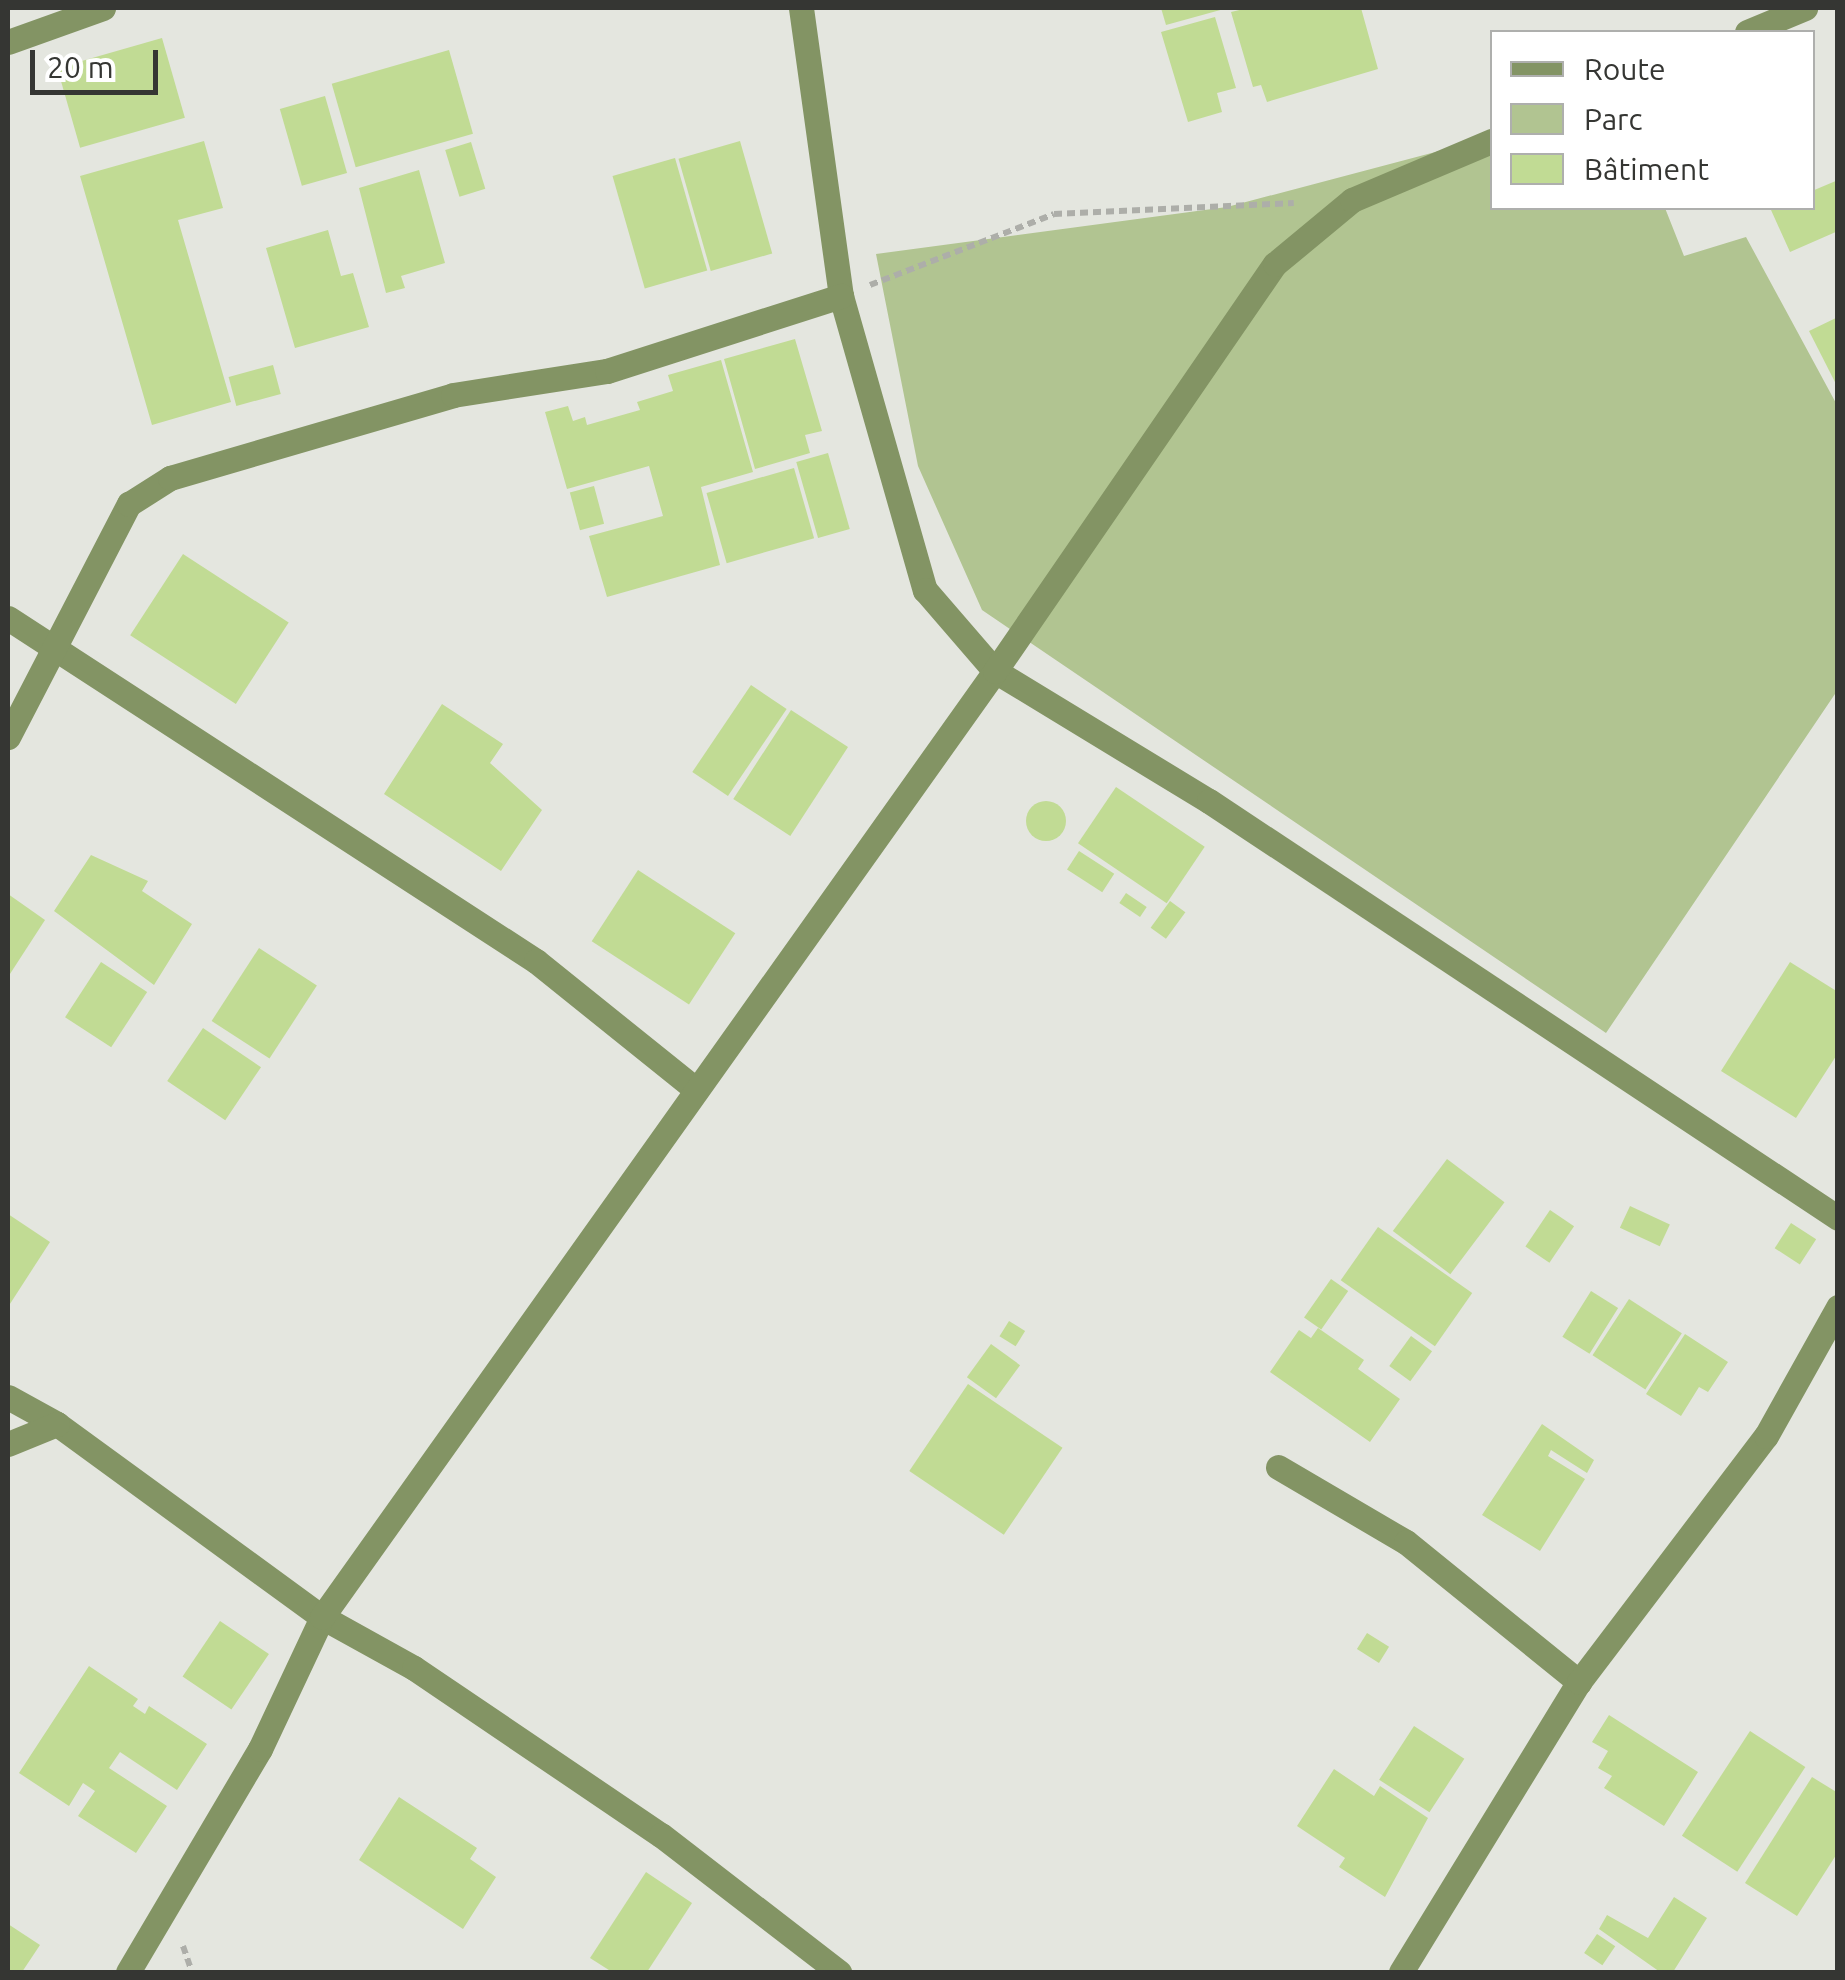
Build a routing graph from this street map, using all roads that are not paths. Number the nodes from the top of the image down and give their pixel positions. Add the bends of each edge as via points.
1 (103, 8) edge
2 (801, 8) edge
3 (1806, 8) edge
4 (1751, 30) edge
5 (8, 42) edge
6 (1490, 141) edge
7 (841, 296) junction
8 (8, 618) edge
9 (58, 647) junction
10 (995, 672) junction
11 (8, 738) edge
12 (695, 1089) junction
13 (1838, 1218) edge
14 (1838, 1307) edge
15 (8, 1396) edge
16 (57, 1424) junction
17 (8, 1444) edge
18 (1278, 1467) dead end
19 (322, 1617) junction
20 (1580, 1682) junction
21 (128, 1972) edge
22 (839, 1972) edge
23 (1401, 1972) edge

1 - 5 street
2 - 7 street
3 - 4 street
6 - 10 street via 1352,200 1275,264
7 - 9 street via 607,371 453,395 170,478 129,504
7 - 10 street via 925,590
8 - 9 street
9 - 11 street
9 - 12 street via 536,961
10 - 12 street
10 - 13 street via 1208,801
12 - 19 street
14 - 20 street via 1726,1496
15 - 16 street
16 - 17 street
16 - 19 street
18 - 20 street via 1406,1542
19 - 21 street via 260,1750
19 - 22 street via 414,1668 662,1834
20 - 23 street

